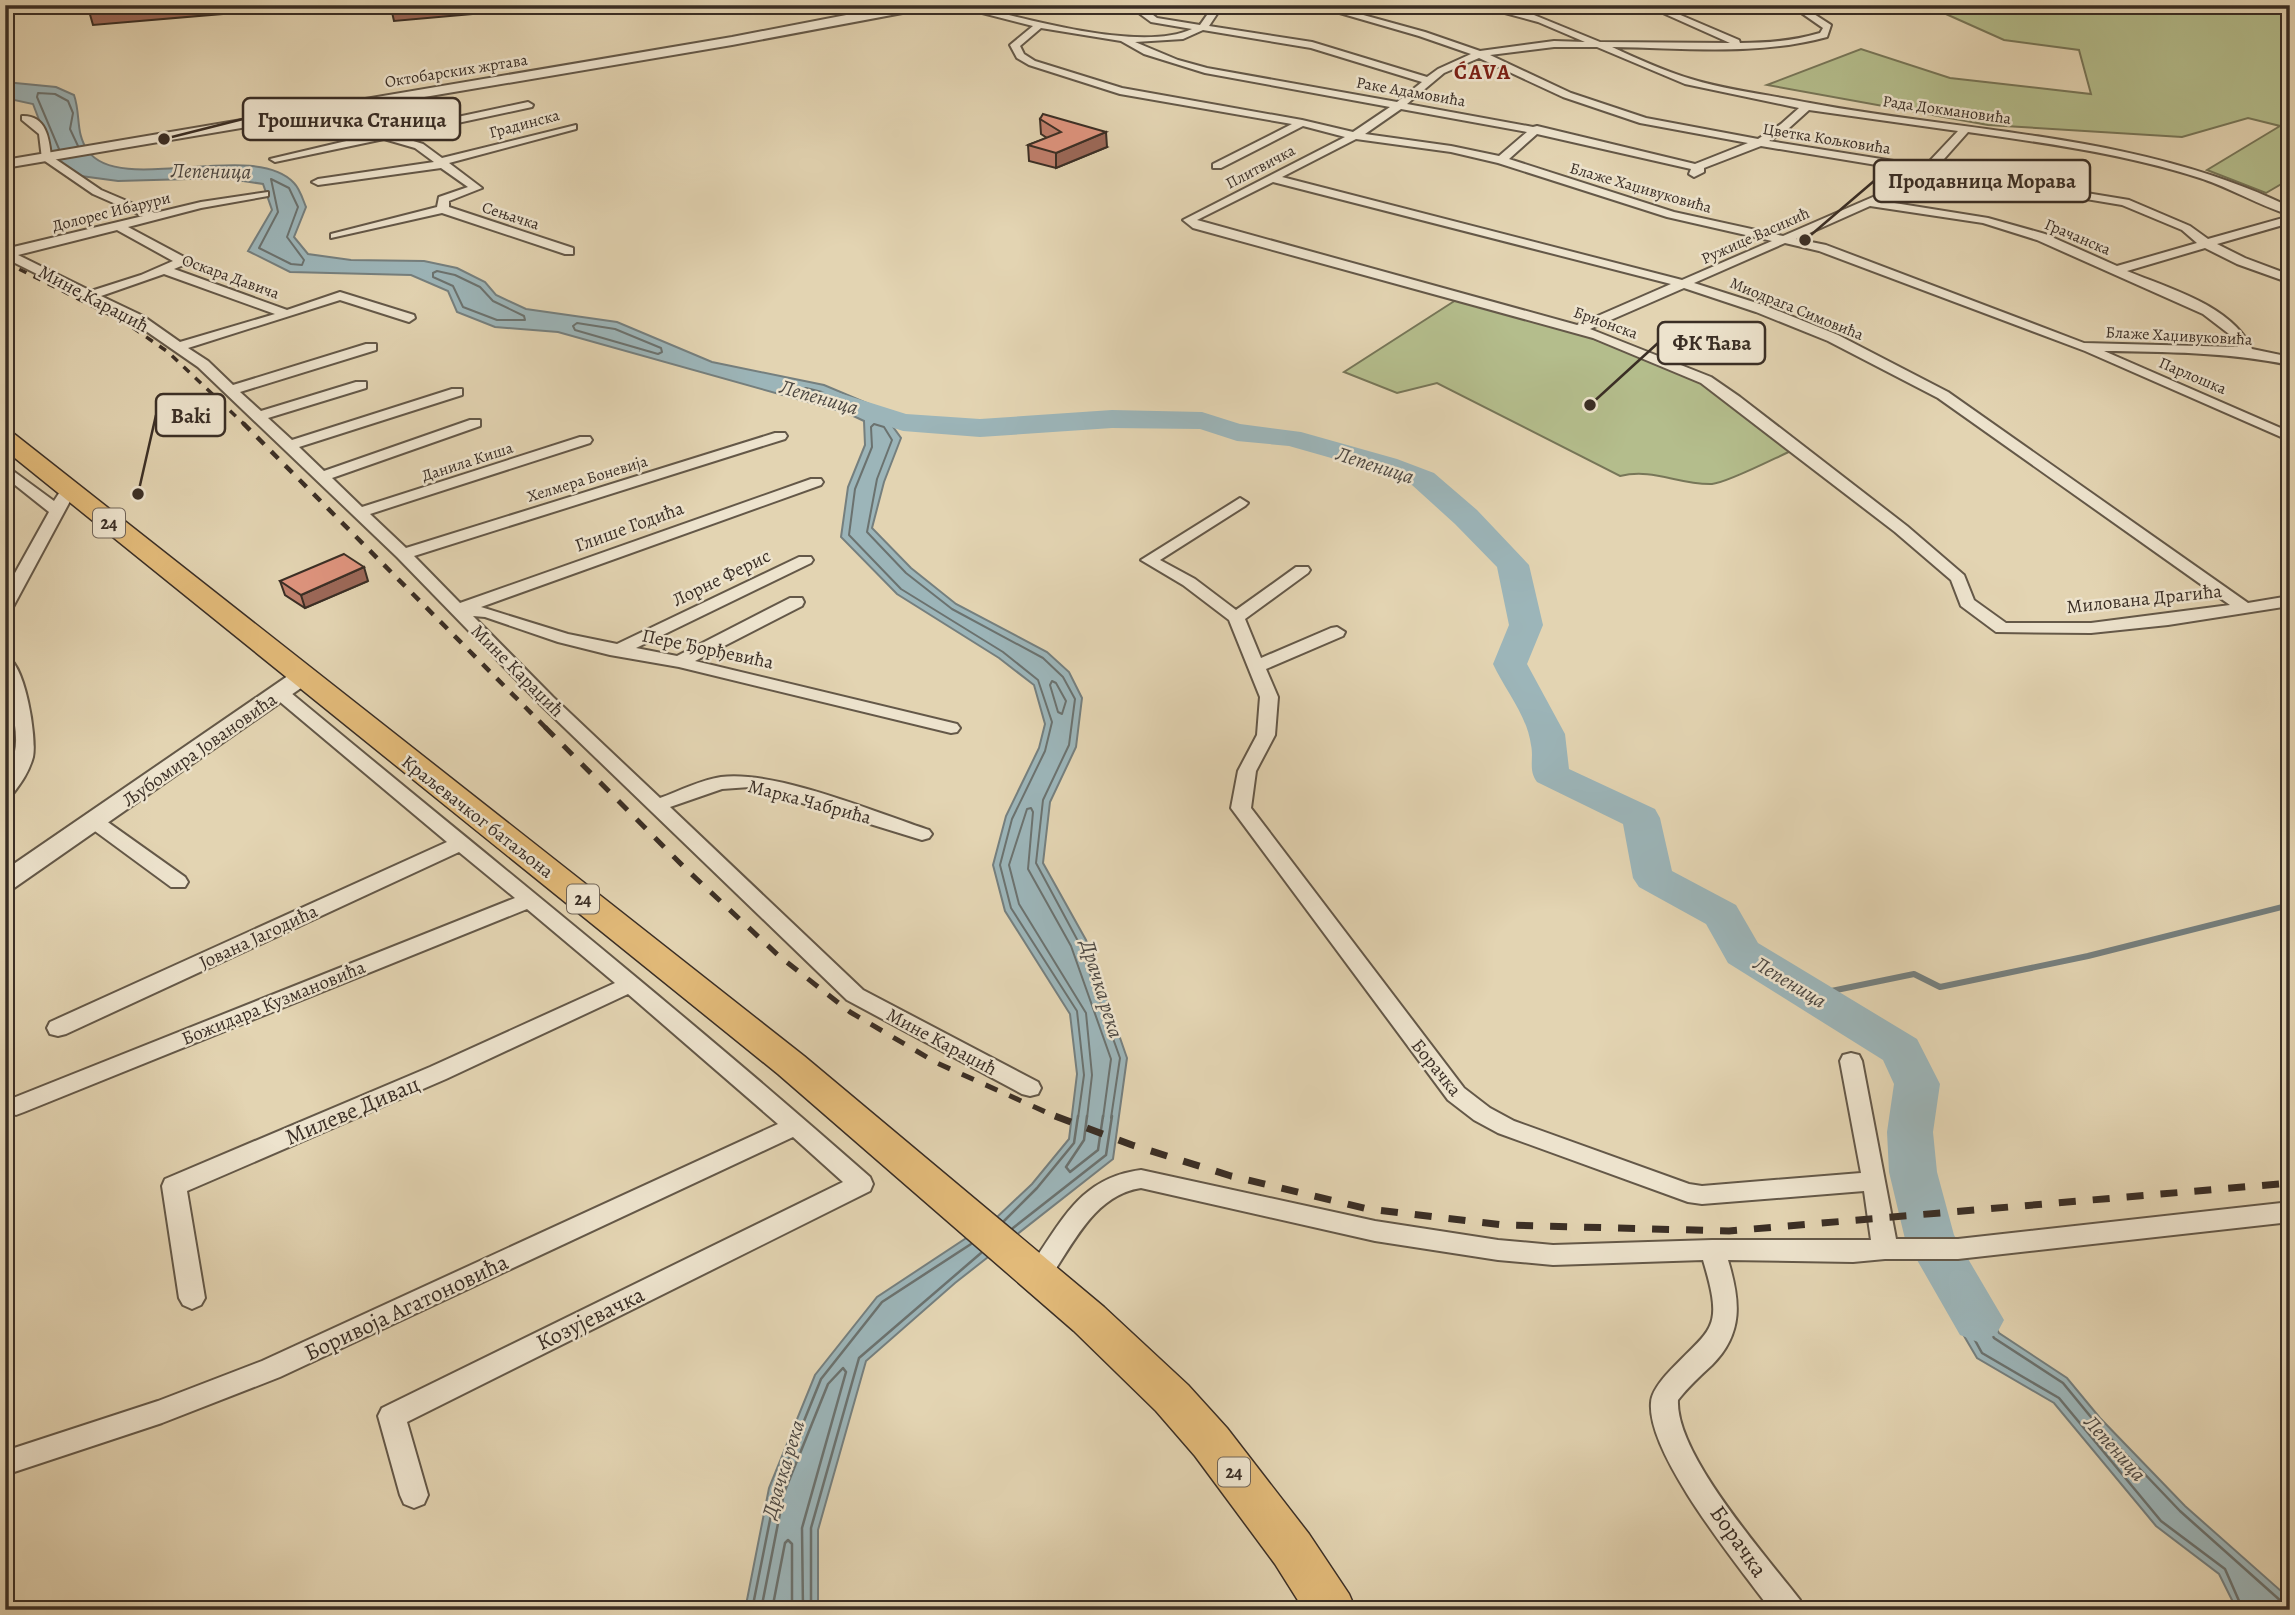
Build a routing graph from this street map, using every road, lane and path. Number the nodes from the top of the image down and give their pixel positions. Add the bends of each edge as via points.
1 (912, 5) edge
2 (940, 5) edge
3 (955, 5) edge
4 (1141, 5) edge
5 (1219, 5) edge
6 (1316, 5) edge
7 (1479, 5) edge
8 (1649, 5) edge
9 (1794, 5) edge
10 (870, 16) junction
11 (1038, 25) junction
12 (1202, 28) junction
13 (1125, 40) junction
14 (1598, 44) junction
15 (1743, 45) junction
16 (1479, 54) junction
17 (1429, 81) junction
18 (528, 105) dead end
19 (1808, 105) junction
20 (1400, 106) junction
21 (341, 107) junction
22 (26, 118) dead end
23 (1302, 123) junction
24 (572, 127) dead end
25 (1537, 129) junction
26 (1965, 129) junction
27 (386, 136) junction
28 (1355, 136) junction
29 (1758, 142) junction
30 (52, 156) junction
31 (275, 159) dead end
32 (1501, 160) junction
33 (443, 163) junction
34 (5, 164) edge
35 (1217, 166) dead end
36 (1695, 167) junction
37 (1927, 170) junction
38 (1272, 178) junction
39 (1688, 179) dead end
40 (318, 182) dead end
41 (264, 194) dead end
42 (1872, 203) junction
43 (443, 209) junction
44 (2290, 212) edge
45 (152, 216) junction
46 (2290, 219) edge
47 (118, 226) junction
48 (1197, 226) joint
49 (335, 236) dead end
50 (1786, 239) junction
51 (2205, 243) junction
52 (569, 251) dead end
53 (6, 253) edge
54 (164, 270) junction
55 (2117, 270) junction
56 (2290, 279) edge
57 (1684, 284) junction
58 (90, 295) junction
59 (286, 314) junction
60 (410, 318) dead end
61 (1579, 329) junction
62 (179, 346) junction
63 (371, 347) dead end
64 (2082, 347) junction
65 (2247, 352) junction
66 (2290, 360) edge
67 (361, 385) dead end
68 (231, 390) junction
69 (457, 392) dead end
70 (260, 416) junction
71 (475, 423) dead end
72 (780, 436) dead end
73 (2290, 437) edge
74 (5, 439) edge
75 (585, 440) dead end
76 (288, 446) junction
77 (5, 469) edge
78 (322, 477) junction
79 (816, 482) dead end
80 (62, 500) junction
81 (1240, 503) dead end
82 (358, 513) junction
83 (404, 554) junction
84 (805, 560) dead end
85 (1302, 570) dead end
86 (796, 601) dead end
87 (2290, 601) edge
88 (5, 607) edge
89 (2246, 609) junction
90 (457, 610) junction
91 (1236, 618) junction
92 (2002, 628) joint
93 (1337, 632) dead end
94 (616, 651) junction
95 (5, 661) edge
96 (679, 662) junction
97 (1257, 666) junction
98 (291, 684) junction
99 (951, 728) dead end
100 (5, 791) edge
101 (658, 805) junction
102 (95, 822) junction
103 (922, 834) dead end
104 (459, 844) junction
105 (5, 882) edge
106 (178, 882) dead end
107 (530, 900) junction
108 (631, 984) junction
109 (58, 1028) dead end
110 (1851, 1061) dead end
111 (1030, 1088) dead end
112 (16, 1106) dead end
113 (797, 1125) junction
114 (1875, 1181) junction
115 (2290, 1212) edge
116 (1885, 1249) junction
117 (1712, 1250) junction
118 (1034, 1272) junction
119 (192, 1298) dead end
120 (5, 1463) edge
121 (414, 1495) dead end
122 (1332, 1610) edge
123 (1789, 1610) edge

1 - 10 street, Октобарских жртава
2 - 10 street
3 - 11 street
4 - 12 street via 1139,9 1154,20
5 - 12 street
6 - 16 street, Цветка Кољковића
7 - 14 street, Рада Докмановића via 1558,26
8 - 15 street
9 - 15 street via 1828,27 1824,35 1792,44
10 - 21 street, Октобарских жртава
11 - 13 street
11 - 23 street, Блаже Хаџивуковића via 1018,41 1016,50 1032,63 1120,91
12 - 13 street via 1163,38
12 - 17 street via 1312,45
13 - 20 street, Раке Адамовића via 1155,55 1218,73
14 - 15 street
14 - 16 street
14 - 19 street, Рада Докмановића via 1704,86
16 - 17 street, Плитвичка
16 - 29 street, Цветка Кољковића via 1616,112
17 - 20 street, Плитвичка
18 - 27 street
19 - 26 street, Рада Докмановића
19 - 29 street
20 - 25 street, Раке Адамовића
20 - 28 street, Плитвичка
21 - 27 street, Сењачка
21 - 30 street, Октобарских жртава
22 - 30 street via 47,138
23 - 28 street, Блаже Хаџивуковића
23 - 35 street
24 - 33 street, Градинска
25 - 32 street
25 - 36 street, Раке Адамовића
26 - 37 street, Ружице Васикић
26 - 44 street, Рада Докмановића via 2168,163 2245,190
27 - 31 street
27 - 33 street, Сењачка via 419,146
28 - 32 street, Блаже Хаџивуковића
28 - 38 street, Плитвичка
29 - 36 street
29 - 37 street, Цветка Кољковића
30 - 34 street, Октобарских жртава
30 - 45 street via 97,192
32 - 50 street, Блаже Хаџивуковића via 1671,215
33 - 40 street, Градинска
33 - 43 street, Сењачка via 476,188 443,199
36 - 39 street via 1700,170
37 - 42 street, Ружице Васикић
37 - 51 street, Цветка Кољковића via 2125,202 2186,228
38 - 48 street, Плитвичка via 1189,220
38 - 57 street, Миодрага Симовића
41 - 45 street, Долорес Ибарури
42 - 50 street, Ружице Васикић
42 - 55 street, Грачанска via 2014,228
43 - 49 street, Сењачка
43 - 52 street, Сењачка
45 - 47 street, Долорес Ибарури
46 - 51 street
47 - 53 street, Долорес Ибарури
47 - 54 street, Оскара Давича via 182,261
48 - 61 street, Брионска
50 - 57 street, Ружице Васикић
50 - 64 street, Блаже Хаџивуковића via 1856,259
51 - 55 street
51 - 56 street, Цветка Кољковића
53 - 58 street, Мине Караџић
54 - 58 street, Оскара Давича
54 - 59 street, Оскара Давича
55 - 65 street, Грачанска via 2208,311 2239,335
57 - 61 street, Ружице Васикић
57 - 89 street, Миодрага Симовића via 1833,338 1943,395
58 - 62 street, Мине Караџић
59 - 60 street via 340,296
59 - 62 street
61 - 92 street, Брионска via 1706,380 1735,400 1901,529 1958,578 1967,602
62 - 68 street, Мине Караџић
63 - 68 street
64 - 65 street, Блаже Хаџивуковића
64 - 73 street, Парлошка
65 - 66 street, Блаже Хаџивуковића
67 - 70 street
68 - 70 street, Мине Караџић
69 - 76 street
70 - 76 street, Мине Караџић
71 - 78 street
72 - 83 street, Хелмера Боневија
74 - 80 main road, Краљевачког батаљона / 24
75 - 82 street, Данила Киша
76 - 78 street, Мине Караџић
77 - 80 street
78 - 82 street, Мине Караџић
79 - 90 street, Глише Годића
80 - 88 street
80 - 98 main road, Краљевачког батаљона / 24
81 - 91 street, Борачка via 1149,560 1189,582
82 - 83 street, Мине Караџић
83 - 90 street, Мине Караџић
84 - 94 street, Лорне Ферис
85 - 91 street
86 - 96 street
87 - 89 street, Милована Драгића
89 - 92 street, Милована Драгића via 2091,628
90 - 94 street, Пере Ђорђевића via 487,612
90 - 101 street, Мине Караџић
91 - 97 street, Борачка
93 - 97 street
94 - 96 street, Пере Ђорђевића
95 - 100 street via 25,741 20,768
96 - 99 street, Пере Ђорђевића
97 - 114 street, Борачка via 1269,697 1266,735 1247,771 1241,808 1457,1094 1506,1127 1688,1193
98 - 102 street, Љубомира Јовановића
98 - 104 street
98 - 118 main road, Краљевачког батаљона / 24 via 791,1065
101 - 103 street, Марка Чабрића via 720,783 751,781
101 - 111 street, Мине Караџић via 855,995
102 - 105 street, Љубомира Јовановића
102 - 106 street
104 - 107 street
104 - 109 street, Јована Јагодића
107 - 108 street
107 - 112 street, Божидара Кузмановића
108 - 113 street
108 - 119 street, Милеве Дивац via 174,1186
110 - 114 street
113 - 120 street, Боривоја Агатоновића via 271,1369
113 - 121 street, Козујевачка via 861,1184 392,1416
114 - 116 street
115 - 116 street via 1958,1249
116 - 117 street
117 - 118 street via 1553,1255 1498,1250 1375,1231 1129,1179 1110,1185 1090,1202
117 - 123 street, Борачка via 1727,1299 1725,1321 1718,1341 1674,1384 1665,1399 1664,1413 1683,1460
118 - 122 main road, 24 via 1172,1398 1252,1494

